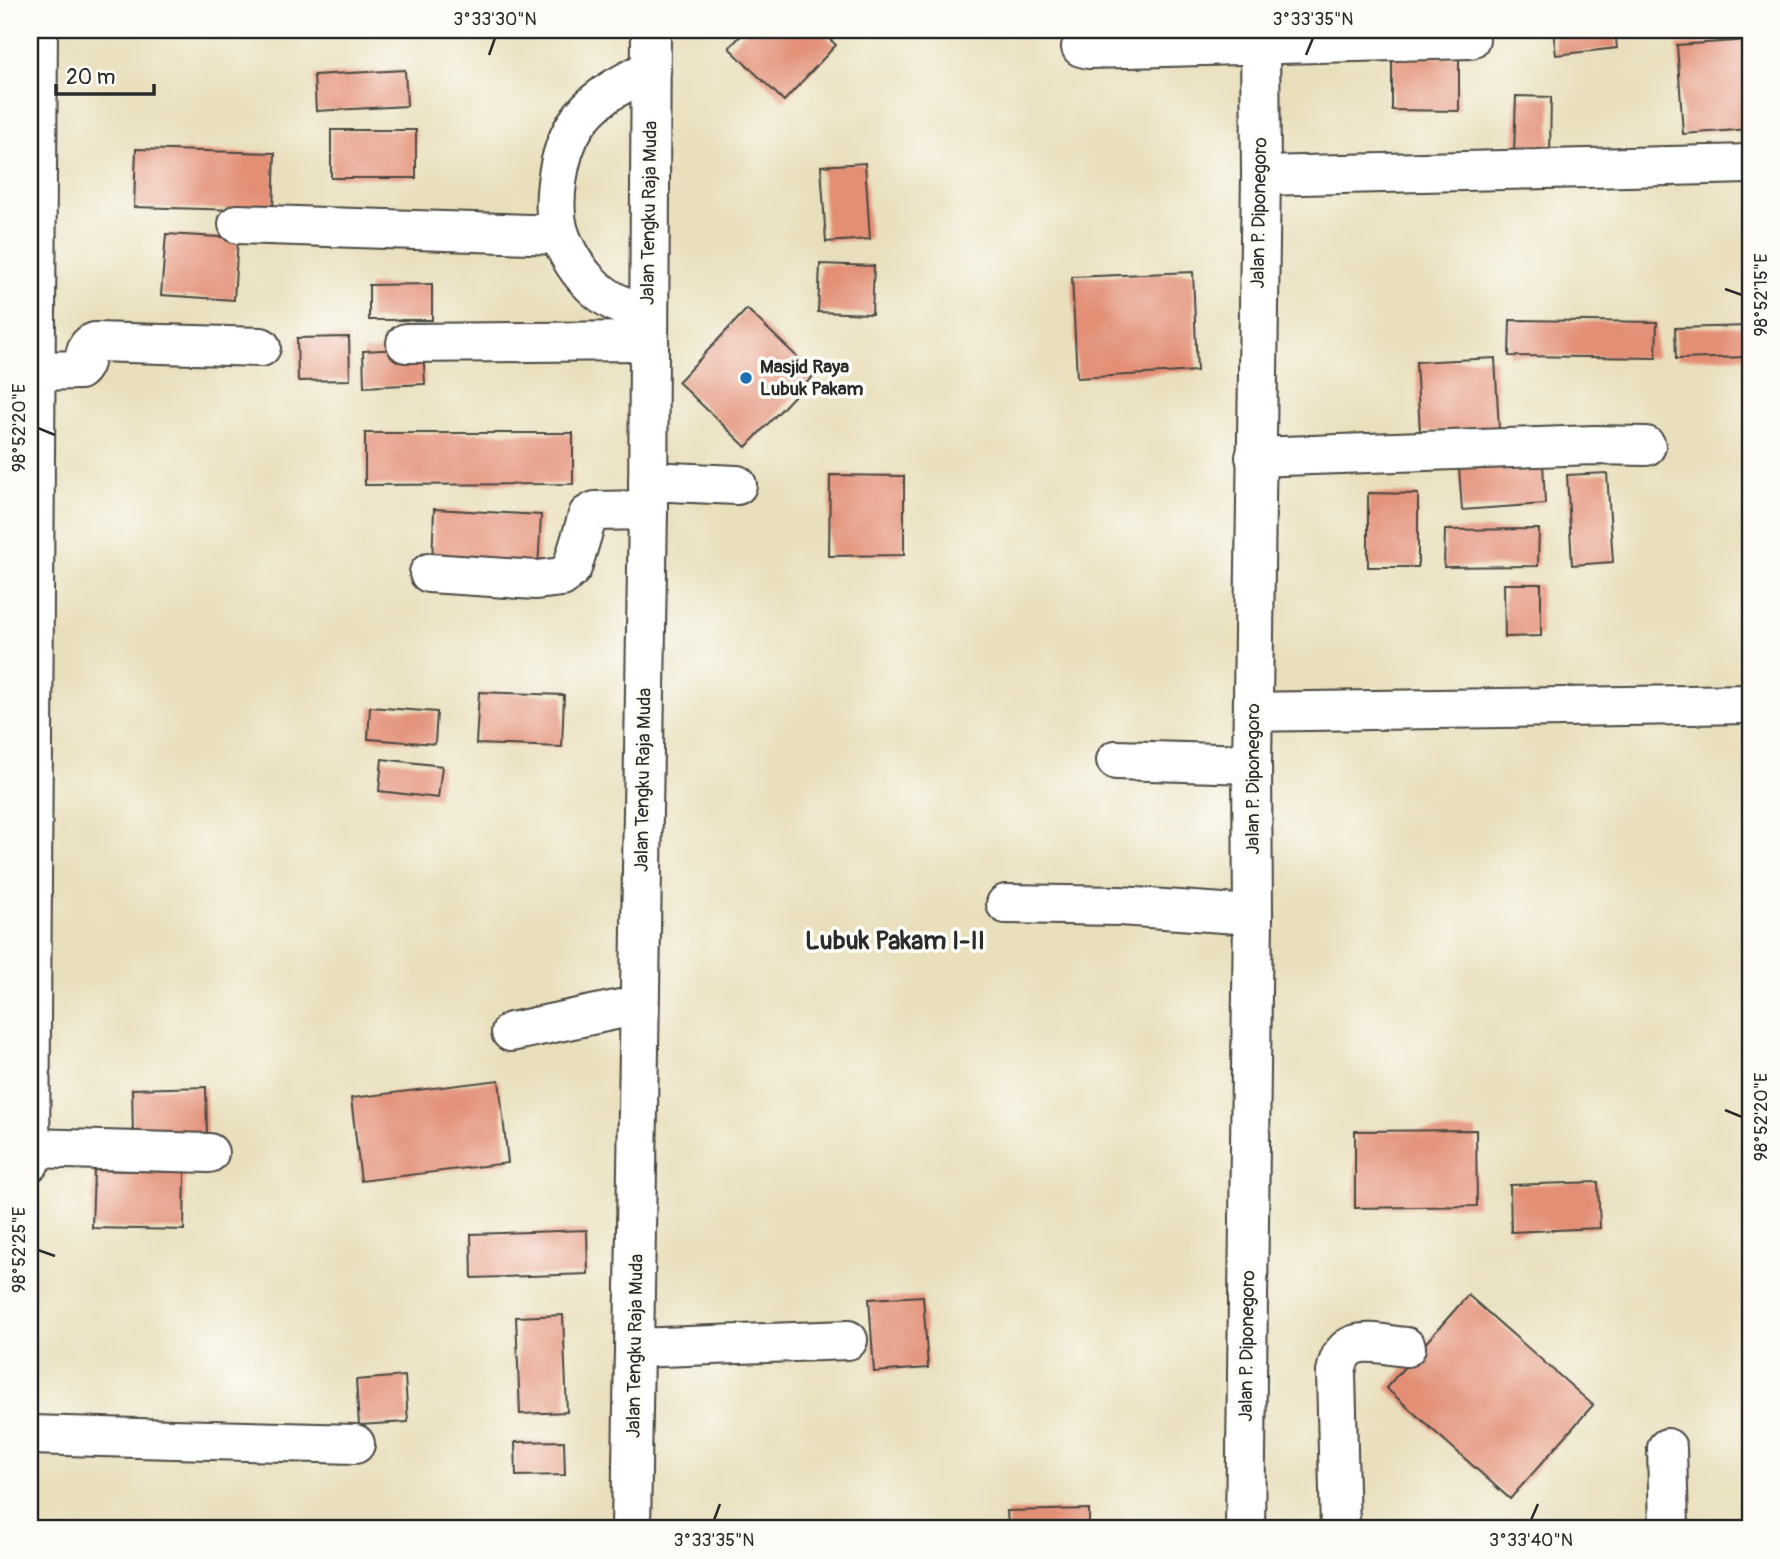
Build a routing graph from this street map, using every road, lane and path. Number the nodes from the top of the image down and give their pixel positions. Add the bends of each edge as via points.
1 (38, 30) edge
2 (652, 30) edge
3 (1260, 37) edge
4 (1470, 39) dead end
5 (1081, 47) dead end
6 (651, 69) junction
7 (1750, 164) edge
8 (1261, 177) junction
9 (238, 224) dead end
10 (561, 235) junction
11 (33, 322) edge
12 (648, 326) junction
13 (406, 342) dead end
14 (261, 347) dead end
15 (35, 371) junction
16 (1646, 446) dead end
17 (1255, 457) junction
18 (737, 485) dead end
19 (648, 495) junction
20 (429, 573) dead end
21 (1750, 704) edge
22 (1253, 712) junction
23 (1116, 760) dead end
24 (1252, 764) junction
25 (1006, 904) dead end
26 (1254, 915) junction
27 (639, 1005) junction
28 (511, 1031) dead end
29 (30, 1147) edge
30 (209, 1153) dead end
31 (30, 1162) edge
32 (848, 1340) dead end
33 (1406, 1347) dead end
34 (635, 1348) junction
35 (30, 1435) edge
36 (355, 1444) dead end
37 (1667, 1448) dead end
38 (631, 1529) edge
39 (1245, 1529) edge
40 (1340, 1529) edge
41 (1669, 1529) edge

1 - 11 street
2 - 6 street, Jalan Tengku Raja Muda
3 - 4 street
3 - 5 street
3 - 8 street, Jalan P. Diponegoro
6 - 10 street via 606,92 575,126 566,143 556,191
6 - 12 street, Jalan Tengku Raja Muda
7 - 8 street
8 - 17 street, Jalan P. Diponegoro
9 - 10 street
10 - 12 street via 591,284
11 - 15 street
12 - 13 street
12 - 19 street, Jalan Tengku Raja Muda
14 - 15 street via 95,342 85,349 86,360 79,369
15 - 29 street
16 - 17 street
17 - 22 street, Jalan P. Diponegoro
18 - 19 street
19 - 20 street via 589,515 572,568 562,577 536,580
19 - 27 street, Jalan Tengku Raja Muda
21 - 22 street
22 - 24 street, Jalan P. Diponegoro
23 - 24 street
24 - 26 street, Jalan P. Diponegoro
25 - 26 street
26 - 39 street, Jalan P. Diponegoro
27 - 28 street
27 - 34 street, Jalan Tengku Raja Muda
29 - 30 street
29 - 31 street
32 - 34 street
33 - 40 street via 1362,1343 1349,1345 1341,1353 1336,1373
34 - 38 street, Jalan Tengku Raja Muda
35 - 36 street
37 - 41 street

